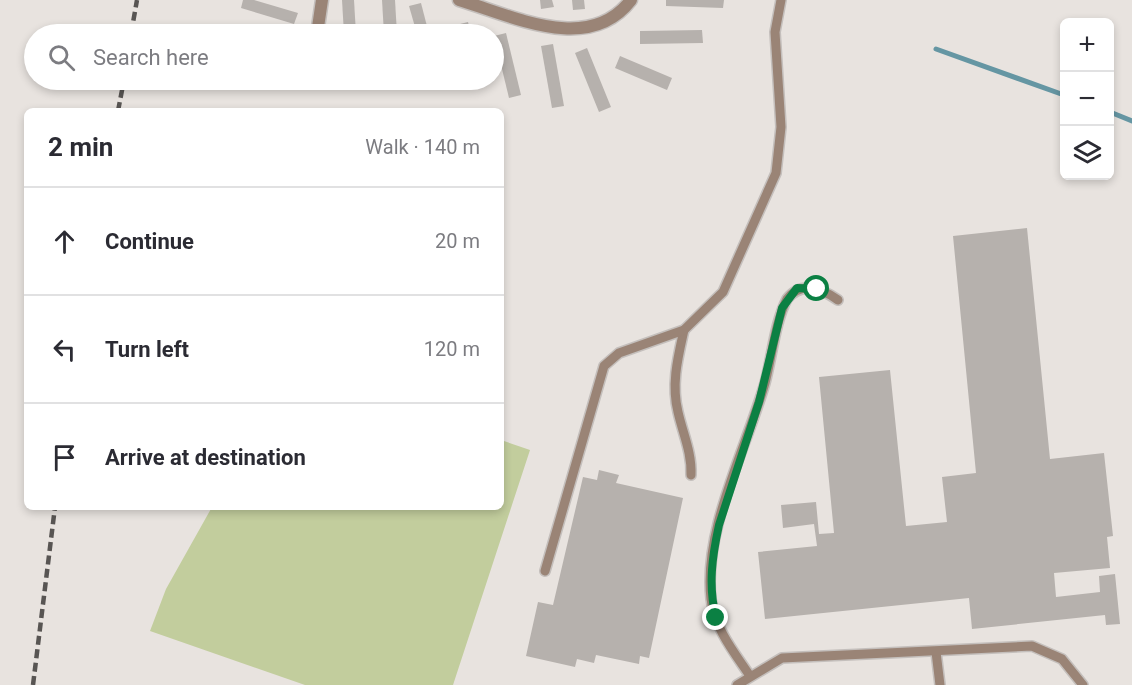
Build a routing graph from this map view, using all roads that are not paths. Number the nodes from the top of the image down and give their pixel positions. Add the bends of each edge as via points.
1 (322, 0) edge
2 (459, 0) edge
3 (631, 0) edge
4 (781, 0) edge
5 (318, 24) edge
6 (838, 300) dead end
7 (684, 330) junction
8 (691, 476) dead end
9 (545, 571) dead end
10 (936, 652) junction
11 (750, 676) junction
12 (737, 685) edge
13 (940, 685) edge
14 (1083, 685) edge

1 - 5 street
2 - 3 street via 555,29 598,27 620,15
4 - 7 lane via 775,32 782,127 776,173 723,292
6 - 11 lane via 823,291 804,287 797,288 787,299 719,525 713,552 711,599 723,636
7 - 8 lane via 675,373
7 - 9 lane via 619,353 604,366
10 - 11 lane via 782,658
10 - 13 lane
10 - 14 lane via 1032,646 1062,659
11 - 12 lane

